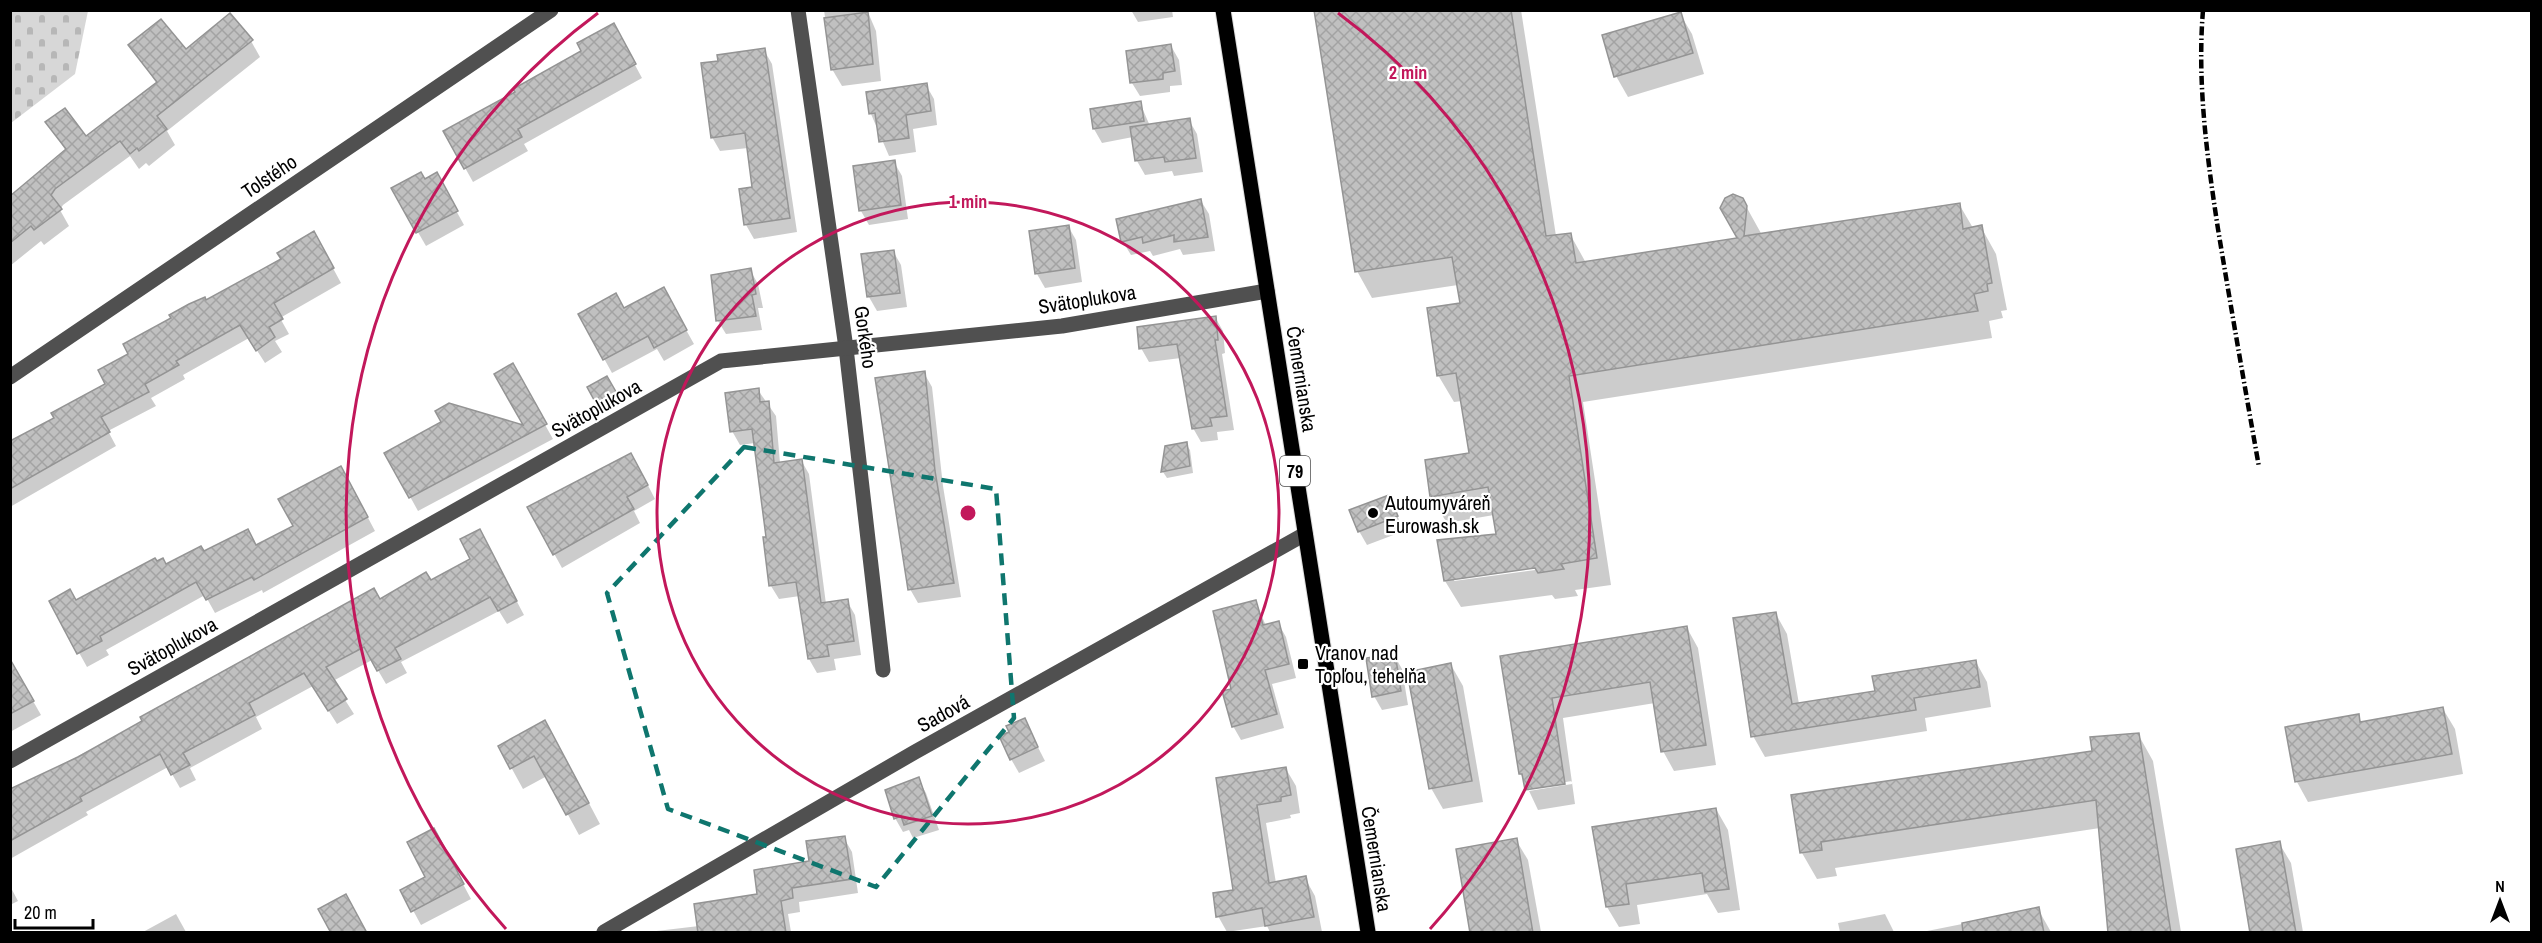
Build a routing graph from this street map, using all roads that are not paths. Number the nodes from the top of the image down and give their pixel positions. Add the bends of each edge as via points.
1 (551, 10) edge
2 (798, 10) edge
3 (1222, 10) edge
4 (1267, 291) junction
5 (846, 348) junction
6 (10, 377) edge
7 (1305, 534) junction
8 (883, 670) dead end
9 (10, 761) edge
10 (604, 933) edge
11 (1368, 933) edge

1 - 6 street, Tolstého
2 - 5 street, Gorkého
3 - 4 main road, Čemernianska / 79
4 - 5 street, Svätoplukova via 1062,326
4 - 7 main road, Čemernianska / 79
5 - 8 street, Gorkého
5 - 9 street, Svätoplukova via 721,361
7 - 10 street, Sadová via 915,752
7 - 11 main road, Čemernianska / 79

